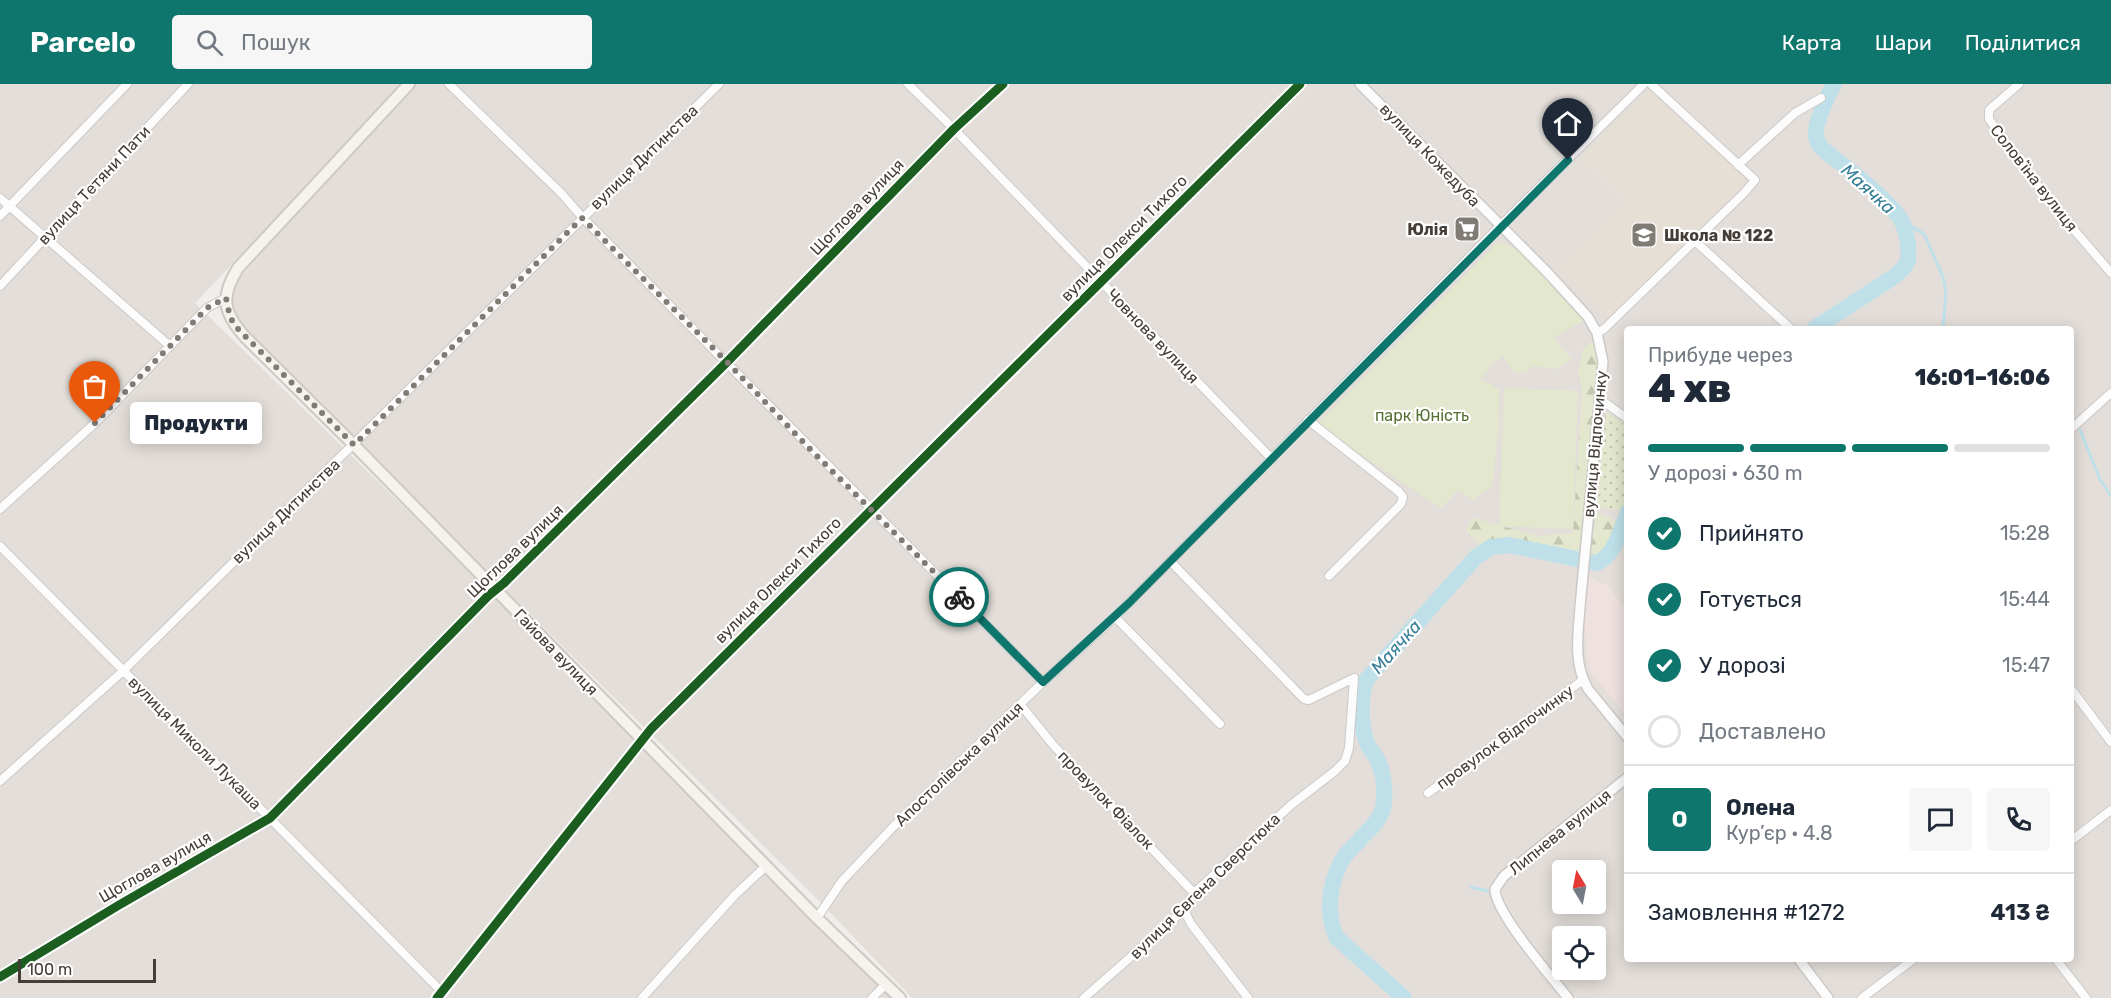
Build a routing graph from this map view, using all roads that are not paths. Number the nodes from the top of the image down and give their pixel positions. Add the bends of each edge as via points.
1 (127, 84) edge
2 (188, 84) edge
3 (409, 84) edge
4 (449, 84) edge
5 (719, 84) edge
6 (908, 84) edge
7 (1003, 84) edge
8 (1300, 84) edge
9 (1360, 84) edge
10 (1644, 84) edge
11 (1651, 84) edge
12 (2019, 84) edge
13 (1821, 98) dead end
14 (954, 129) junction
15 (1738, 165) junction
16 (0, 198) edge
17 (10, 206) junction
18 (0, 216) edge
19 (582, 218) junction
20 (1500, 226) junction
21 (46, 236) junction
22 (1695, 241) junction
23 (2111, 273) edge
24 (1101, 282) junction
25 (0, 286) edge
26 (226, 298) junction
27 (1788, 326) edge
28 (1597, 333) junction
29 (170, 346) junction
30 (727, 362) junction
31 (2111, 393) edge
32 (1599, 402) junction
33 (1624, 416) edge
34 (1308, 420) junction
35 (2074, 426) edge
36 (354, 445) junction
37 (1272, 459) junction
38 (0, 509) edge
39 (871, 509) junction
40 (0, 546) edge
41 (1170, 561) junction
42 (1329, 576) dead end
43 (495, 590) junction
44 (1115, 617) junction
45 (123, 671) junction
46 (1583, 680) junction
47 (1043, 682) junction
48 (2074, 693) edge
49 (1020, 705) junction
50 (1220, 724) dead end
51 (1624, 733) edge
52 (642, 739) junction
53 (2111, 742) edge
54 (1624, 780) edge
55 (0, 781) edge
56 (1428, 793) dead end
57 (2111, 810) edge
58 (270, 818) junction
59 (2074, 838) edge
60 (766, 866) junction
61 (1194, 893) junction
62 (1184, 910) junction
63 (817, 918) junction
64 (1801, 962) edge
65 (1910, 962) edge
66 (2058, 962) edge
67 (0, 977) edge
68 (886, 984) junction
69 (439, 995) edge
70 (642, 998) edge
71 (872, 998) edge
72 (900, 998) edge
73 (1084, 998) edge
74 (1248, 998) edge
75 (1568, 998) edge
76 (1828, 998) edge
77 (1862, 998) edge
78 (2086, 998) edge

1 - 17 street
2 - 21 street, вулиця Тетяни Пати
3 - 26 main road via 237,268
4 - 19 street
5 - 19 street, вулиця Дитинства
6 - 14 street, Човнова вулиця
7 - 14 street, Щоглова вулиця
8 - 24 street, вулиця Олекси Тихого
9 - 20 street, вулиця Кожедуба
10 - 20 street, Апостолівська вулиця
11 - 15 street
12 - 23 street, Соловʼїна вулиця via 1989,110 1989,119 2047,198
13 - 15 street via 1795,113
14 - 24 street, Човнова вулиця
14 - 30 street, Щоглова вулиця
15 - 22 street via 1755,180
16 - 17 street
17 - 18 street
17 - 21 street
19 - 30 street
19 - 36 street, вулиця Дитинства
20 - 28 street, вулиця Кожедуба via 1588,317
20 - 34 street, Апостолівська вулиця
21 - 25 street, вулиця Тетяни Пати
21 - 29 street
22 - 27 street
22 - 28 street
24 - 37 street, Човнова вулиця
24 - 39 street, вулиця Олекси Тихого
26 - 29 street via 207,308
26 - 36 main road, Гайова вулиця via 236,327
28 - 32 street, вулиця Відпочинку via 1603,362
29 - 38 street via 95,423
30 - 39 street
30 - 43 street, Щоглова вулиця
31 - 35 street
32 - 33 street
32 - 46 street, вулиця Відпочинку via 1577,639
34 - 37 street, Апостолівська вулиця
34 - 42 street via 1403,497 1401,504
36 - 43 main road, Гайова вулиця
36 - 45 street, вулиця Дитинства
37 - 41 street, Апостолівська вулиця
39 - 47 street
39 - 52 street, вулиця Олекси Тихого
40 - 45 street, вулиця Миколи Лукаша
41 - 44 street, Апостолівська вулиця
41 - 61 street, вулиця Євгена Сверстюка via 1304,699 1353,678 1346,761
43 - 52 main road, Гайова вулиця
43 - 58 street, Щоглова вулиця
44 - 47 street, Апостолівська вулиця
44 - 50 street
45 - 55 street, вулиця Дитинства
45 - 58 street, вулиця Миколи Лукаша
46 - 51 street
46 - 56 street, провулок Відпочинку
47 - 49 street, Апостолівська вулиця
48 - 53 street
49 - 61 street, провулок Фіалок
49 - 63 street, Апостолівська вулиця via 894,826 842,881
52 - 60 main road, Гайова вулиця
52 - 69 street, вулиця Олекси Тихого
54 - 75 street, Липнева вулиця via 1504,876 1495,889 1498,904
57 - 59 street
58 - 67 street, Щоглова вулиця
58 - 69 street, вулиця Миколи Лукаша
60 - 63 main road, Гайова вулиця
60 - 70 street
61 - 62 street, вулиця Євгена Сверстюка
62 - 73 street, вулиця Євгена Сверстюка
62 - 74 street
63 - 68 main road, Гайова вулиця
64 - 76 street
65 - 77 street
66 - 78 street
68 - 71 street
68 - 72 main road, Гайова вулиця

